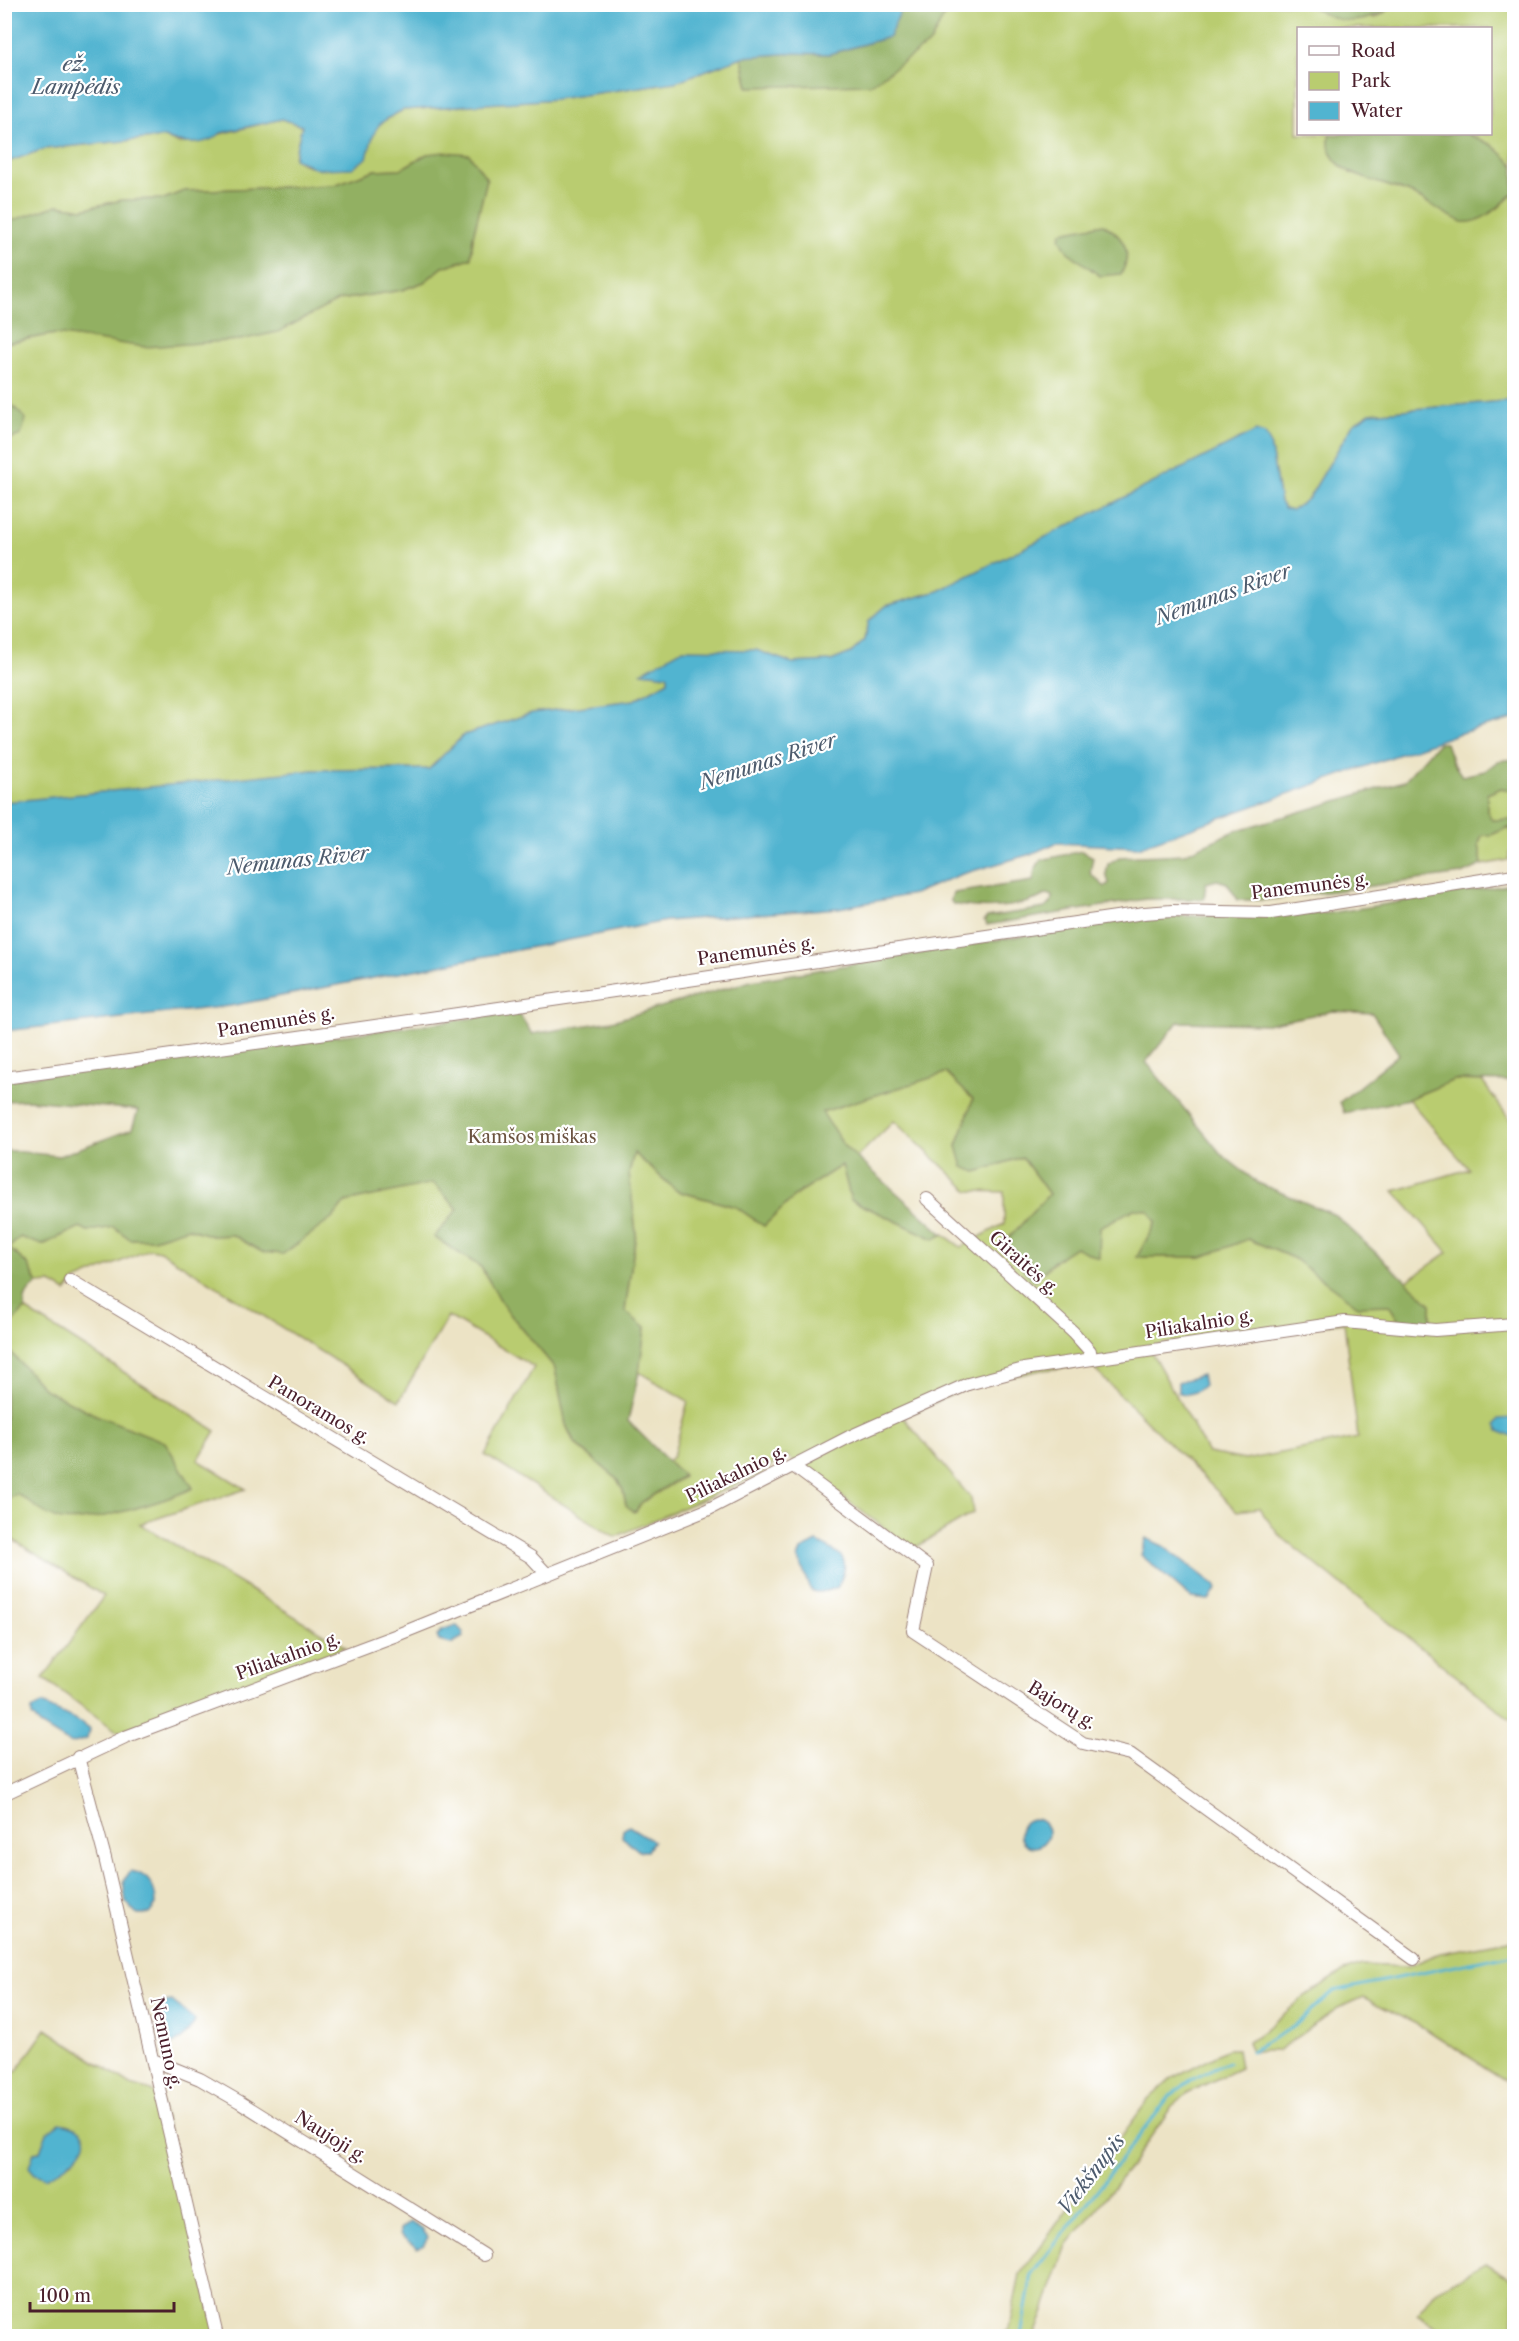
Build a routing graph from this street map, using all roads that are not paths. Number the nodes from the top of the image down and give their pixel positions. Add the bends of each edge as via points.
1 (1515, 875) edge
2 (4, 1078) edge
3 (927, 1199) dead end
4 (70, 1280) dead end
5 (1515, 1324) edge
6 (1090, 1358) junction
7 (793, 1466) junction
8 (546, 1573) junction
9 (78, 1757) junction
10 (4, 1794) edge
11 (1414, 1959) dead end
12 (153, 2060) junction
13 (484, 2255) dead end
14 (217, 2337) edge

1 - 2 street, Panemunės g. via 1271,913 1144,913
3 - 6 street, Giraitės g. via 1073,1332 1090,1351
4 - 8 street, Panoramos g. via 531,1557
5 - 6 street, Piliakalnio g. via 1436,1330 1345,1322
6 - 7 street, Piliakalnio g. via 968,1384 898,1413
7 - 8 street, Piliakalnio g. via 715,1506
7 - 11 street, Bajorų g. via 927,1566 913,1631 1083,1743 1130,1754
8 - 9 street, Piliakalnio g. via 397,1635
9 - 10 street, Piliakalnio g.
9 - 12 street, Nemuno g.
12 - 13 street, Naujoji g. via 200,2079 240,2102
12 - 14 street, Nemuno g.

